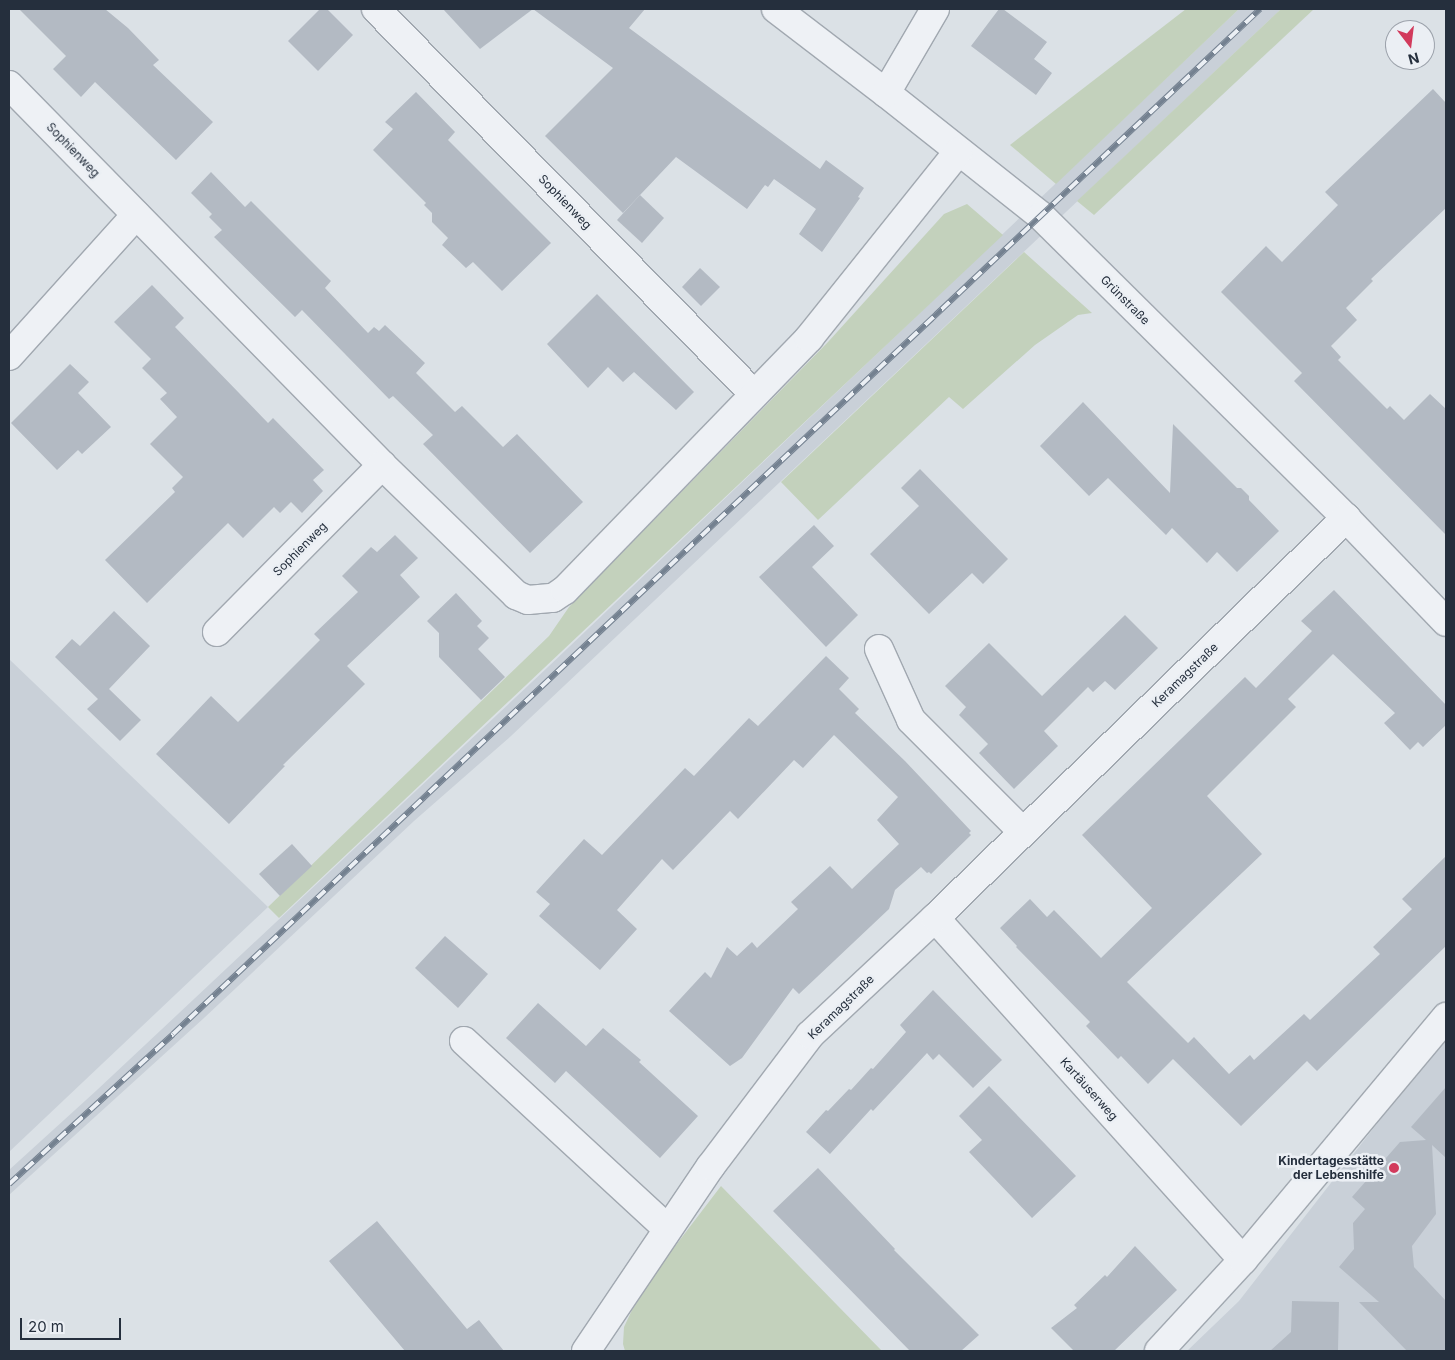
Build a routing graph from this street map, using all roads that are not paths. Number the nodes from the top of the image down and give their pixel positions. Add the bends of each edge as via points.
1 (376, 9) edge
2 (776, 9) edge
3 (935, 9) edge
4 (9, 85) edge
5 (886, 93) junction
6 (958, 152) junction
7 (136, 215) junction
8 (9, 356) edge
9 (754, 394) junction
10 (382, 465) junction
11 (1346, 518) junction
12 (1446, 622) edge
13 (218, 632) dead end
14 (878, 650) dead end
15 (1023, 832) junction
16 (934, 918) junction
17 (1446, 1017) edge
18 (464, 1041) dead end
19 (668, 1229) junction
20 (1243, 1260) junction
21 (586, 1351) edge
22 (1159, 1351) edge

1 - 9 street, Sophienweg
2 - 5 street, Grünstraße
3 - 5 street
4 - 7 street, Sophienweg
5 - 6 street, Grünstraße
6 - 9 street, Sophienweg via 809,338
6 - 11 street, Grünstraße via 1041,216
7 - 8 street
7 - 10 street, Sophienweg
9 - 10 street, Sophienweg via 565,590 553,598 528,600 516,595
10 - 13 street, Sophienweg
11 - 12 street, Grünstraße
11 - 15 street, Keramagstraße
14 - 15 street via 911,720
15 - 16 street, Keramagstraße
16 - 19 street, Keramagstraße via 810,1035 711,1166
16 - 20 street, Kartäuserweg
17 - 20 street
18 - 19 street
19 - 21 street, Keramagstraße
20 - 22 street

